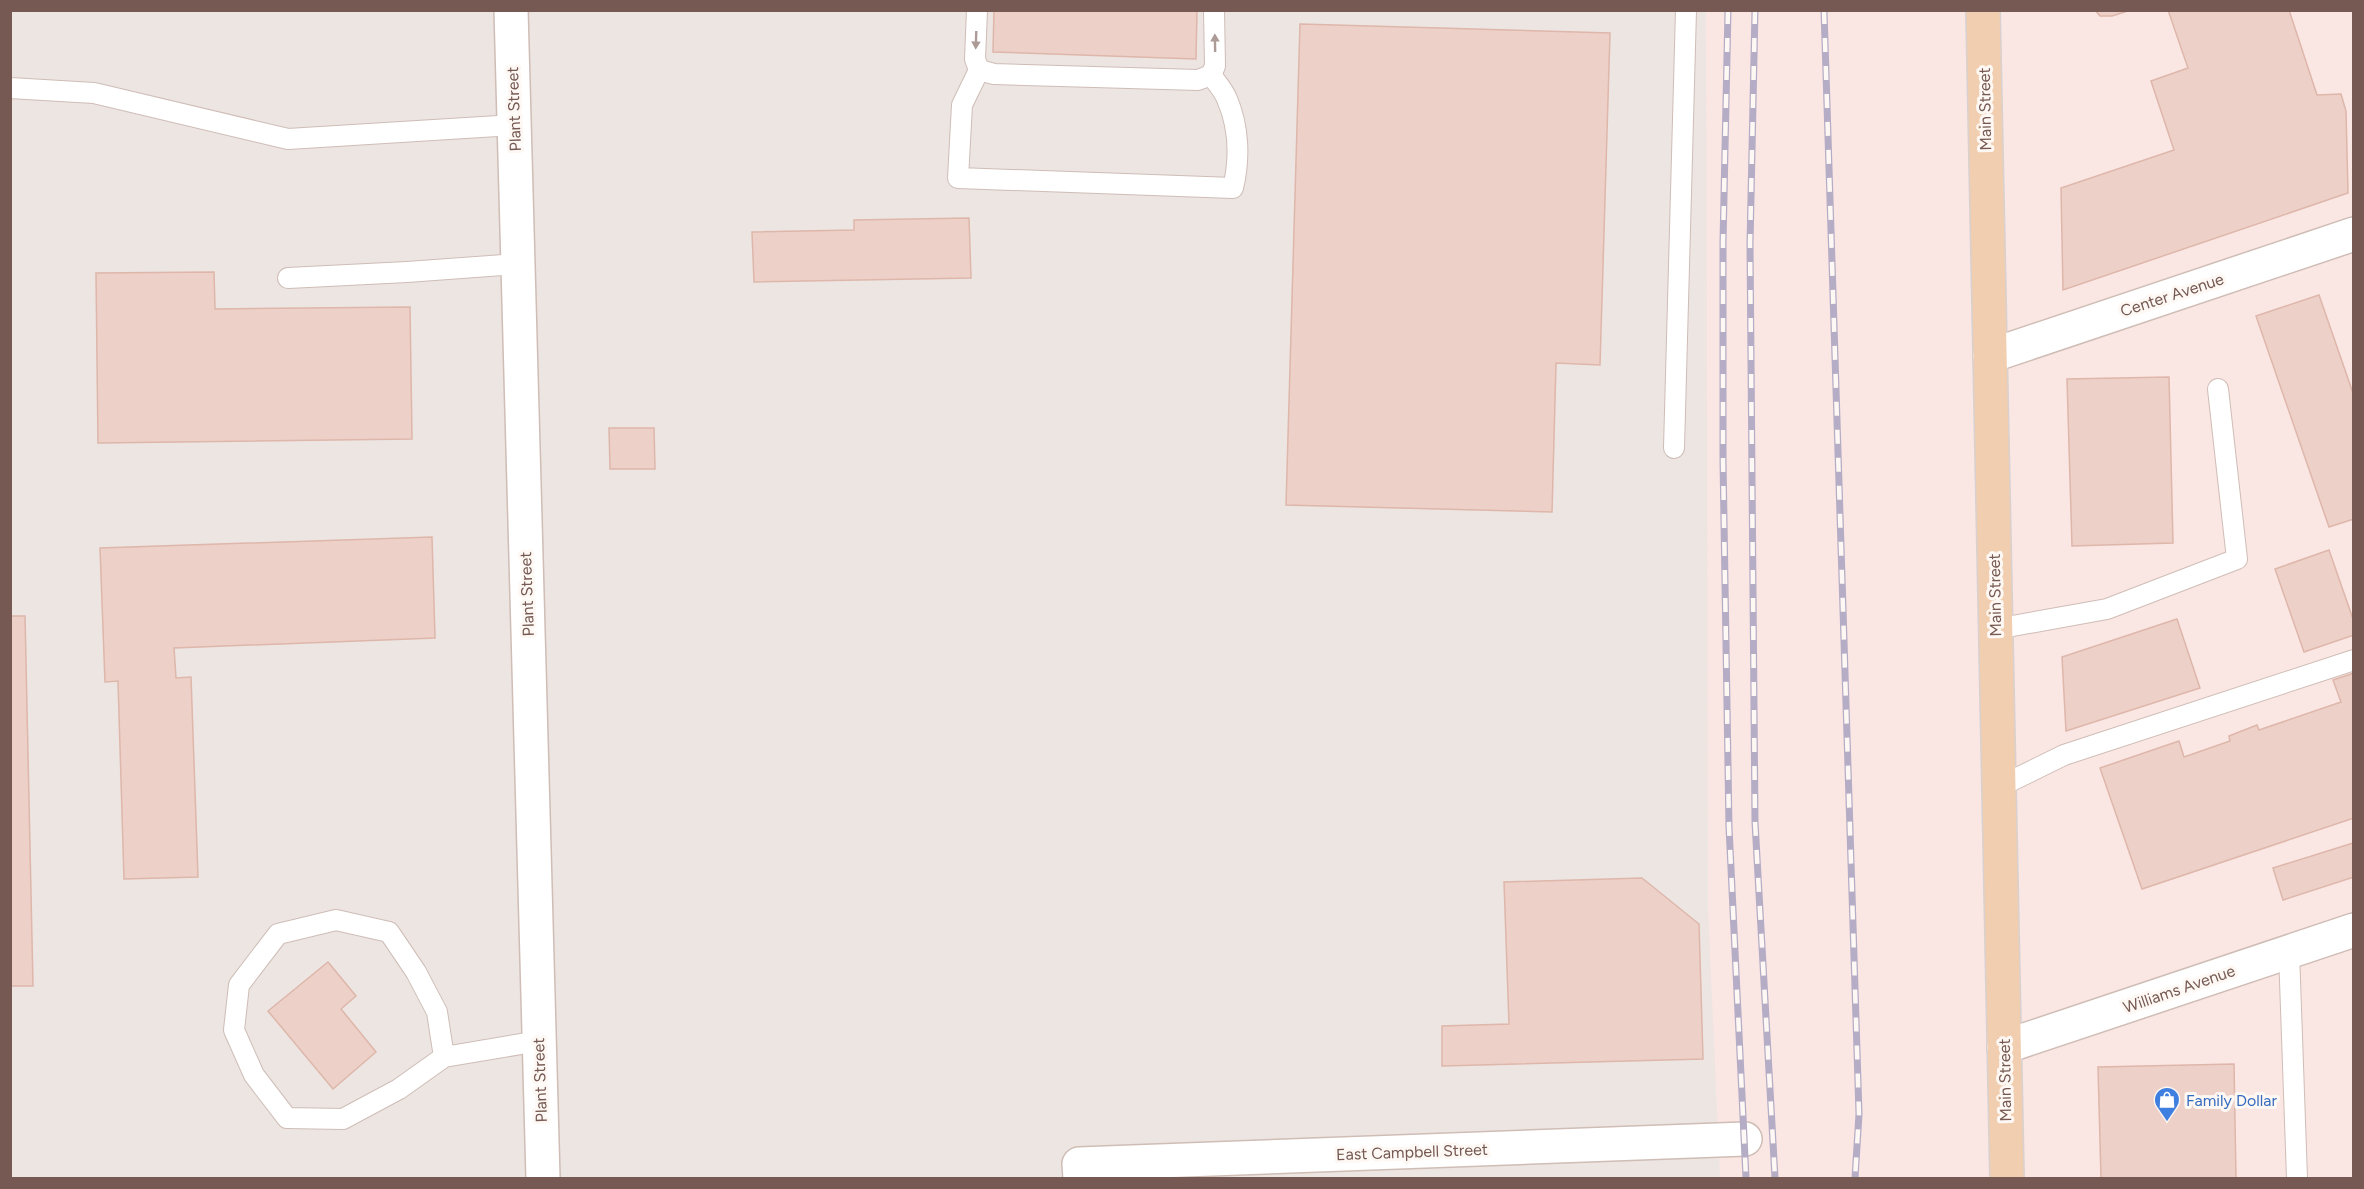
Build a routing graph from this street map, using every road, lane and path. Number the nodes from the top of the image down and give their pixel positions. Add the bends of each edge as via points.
1 (511, 10) edge
2 (977, 10) edge
3 (1214, 10) edge
4 (1686, 10) edge
5 (1983, 10) edge
6 (979, 70) junction
7 (1211, 75) junction
8 (10, 88) edge
9 (514, 125) junction
10 (2354, 234) edge
11 (518, 264) junction
12 (288, 278) dead end
13 (1990, 356) junction
14 (2218, 389) dead end
15 (1674, 448) dead end
16 (1996, 629) junction
17 (2354, 660) edge
18 (1999, 787) junction
19 (2354, 930) edge
20 (2289, 952) junction
21 (539, 1041) junction
22 (2004, 1047) junction
23 (444, 1057) junction
24 (1744, 1139) dead end
25 (1080, 1171) edge
26 (543, 1179) edge
27 (2007, 1179) edge
28 (2297, 1179) edge

1 - 9 street, Plant Street
2 -> 6 lane via 975,59
7 -> 3 lane via 1215,66
4 - 15 lane
5 - 13 main road, Main Street
6 - 7 lane via 994,74 1198,80
6 - 7 lane via 962,105 958,178 1233,188 1238,139 1227,98
8 - 9 lane via 94,93 288,139
9 - 11 street, Plant Street
10 - 13 street, Center Avenue
11 - 12 lane
11 - 21 street, Plant Street
13 - 16 main road, Main Street
14 - 16 lane via 2237,559 2107,609
16 - 18 main road, Main Street
17 - 18 lane via 2064,756
18 - 22 main road, Main Street
19 - 20 street, Williams Avenue
20 - 22 street, Williams Avenue
20 - 28 lane
21 - 23 lane
21 - 26 street, Plant Street
22 - 27 main road, Main Street
23 - 23 lane via 399,1089 343,1119 287,1118 254,1075 234,1030 238,985 278,934 336,920 389,932 437,1012
24 - 25 street, East Campbell Street

